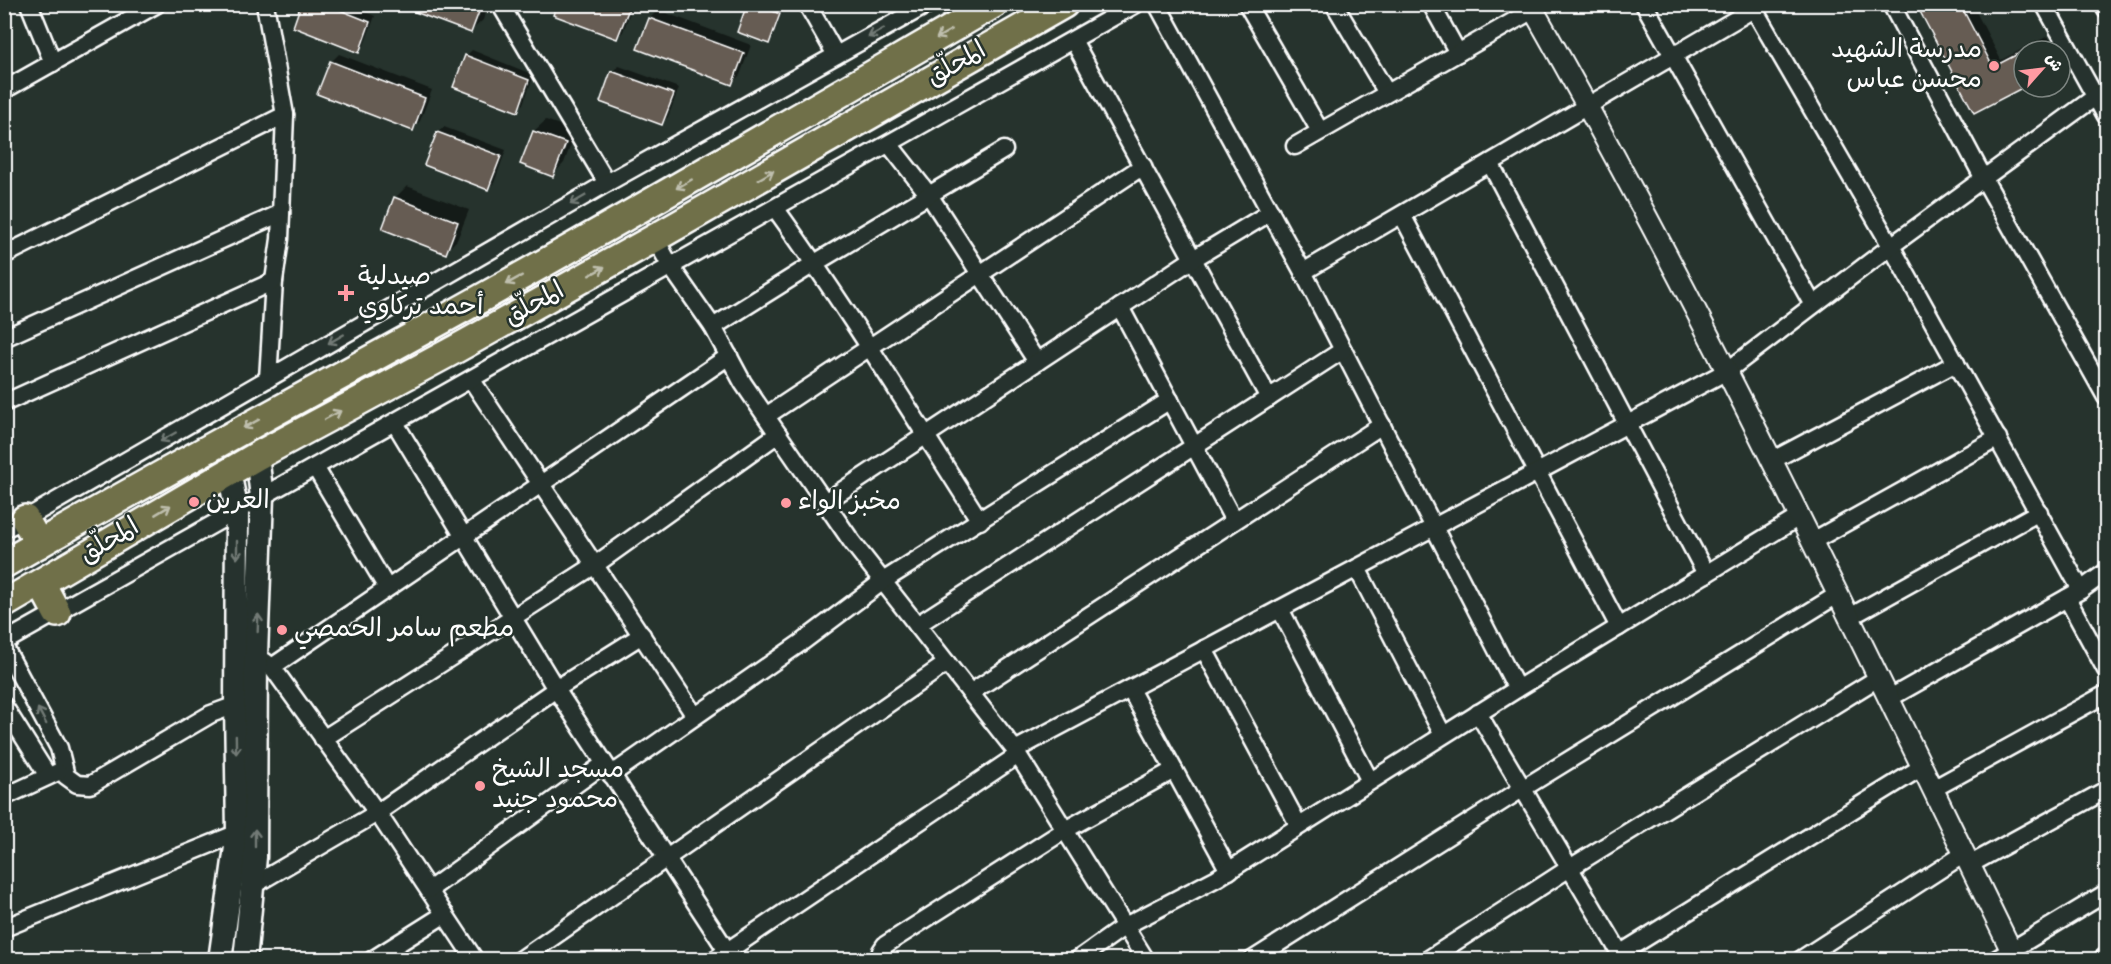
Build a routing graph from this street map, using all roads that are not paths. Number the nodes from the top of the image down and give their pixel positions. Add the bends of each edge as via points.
1 (29, 4) edge
2 (156, 4) edge
3 (265, 4) edge
4 (500, 4) edge
5 (807, 4) edge
6 (928, 4) edge
7 (994, 4) edge
8 (1064, 4) edge
9 (1136, 4) edge
10 (1157, 4) edge
11 (1246, 4) edge
12 (1334, 4) edge
13 (1431, 4) edge
14 (1644, 4) edge
15 (1891, 4) edge
16 (2044, 4) edge
17 (2103, 4) edge
18 (1755, 6) edge
19 (1531, 7) edge
20 (2106, 10) edge
21 (1072, 40) junction
22 (1458, 52) junction
23 (836, 55) junction
24 (1673, 56) junction
25 (53, 63) junction
26 (4, 90) edge
27 (1387, 93) junction
28 (2101, 93) edge
29 (1587, 107) junction
30 (285, 115) junction
31 (2106, 116) edge
32 (1320, 131) junction
33 (889, 144) junction
34 (1295, 146) dead end
35 (1004, 150) dead end
36 (1490, 163) junction
37 (1143, 166) junction
38 (1984, 179) junction
39 (607, 183) junction
40 (929, 195) junction
41 (775, 208) junction
42 (1271, 212) junction
43 (281, 213) junction
44 (1402, 214) junction
45 (655, 238) junction
46 (1891, 246) junction
47 (4, 255) edge
48 (1193, 259) junction
49 (815, 263) junction
50 (671, 267) junction
51 (1303, 272) junction
52 (979, 275) junction
53 (274, 281) junction
54 (1814, 305) junction
55 (1120, 307) junction
56 (713, 327) junction
57 (4, 338) edge
58 (870, 347) junction
59 (1343, 350) junction
60 (729, 356) junction
61 (1037, 362) junction
62 (1956, 363) junction
63 (1727, 371) junction
64 (268, 379) junction
65 (471, 379) junction
66 (2106, 397) edge
67 (1269, 398) junction
68 (1170, 400) junction
69 (4, 403) edge
70 (766, 416) junction
71 (395, 423) junction
72 (1627, 424) junction
73 (1382, 425) junction
74 (778, 434) junction
75 (926, 436) junction
76 (1998, 438) junction
77 (1195, 446) junction
78 (257, 456) junction
79 (1771, 460) junction
80 (315, 467) junction
81 (230, 471) junction
82 (1539, 471) junction
83 (541, 485) junction
84 (262, 497) junction
85 (825, 502) junction
86 (237, 512) junction
87 (2039, 512) junction
88 (1799, 518) junction
89 (980, 521) junction
90 (1234, 521) junction
91 (15, 524) edge
92 (1434, 527) junction
93 (463, 536) junction
94 (1811, 542) junction
95 (39, 544) junction
96 (4, 564) edge
97 (595, 565) junction
98 (1357, 568) junction
99 (2106, 572) edge
100 (1706, 574) junction
101 (883, 581) junction
102 (40, 583) junction
103 (387, 588) junction
104 (2074, 594) junction
105 (1837, 595) junction
106 (4, 604) edge
107 (1280, 609) junction
108 (57, 613) junction
109 (512, 618) junction
110 (1848, 618) junction
111 (917, 625) junction
112 (1619, 627) junction
113 (642, 635) junction
114 (4, 642) edge
115 (4, 646) edge
116 (1204, 649) junction
117 (264, 661) junction
118 (947, 663) junction
119 (2106, 670) edge
120 (1878, 678) junction
121 (1130, 688) junction
122 (556, 689) junction
123 (1517, 689) junction
124 (970, 693) junction
125 (2106, 694) edge
126 (1888, 699) junction
127 (246, 702) junction
128 (4, 706) edge
129 (1478, 713) junction
130 (695, 716) junction
131 (1443, 735) junction
132 (323, 739) junction
133 (1016, 752) junction
134 (1922, 767) junction
135 (608, 770) junction
136 (1174, 770) junction
137 (56, 773) junction
138 (1370, 781) junction
139 (1522, 789) junction
140 (1933, 789) junction
141 (2106, 790) edge
142 (4, 797) edge
143 (377, 813) junction
144 (1299, 826) junction
145 (1065, 830) junction
146 (238, 833) junction
147 (666, 858) junction
148 (1967, 860) junction
149 (1569, 868) junction
150 (1229, 871) junction
151 (252, 886) junction
152 (429, 890) junction
153 (2106, 893) edge
154 (445, 914) junction
155 (1125, 926) junction
156 (4, 928) edge
157 (1623, 956) edge
158 (2007, 956) edge
159 (2106, 956) edge
160 (724, 957) edge
161 (378, 958) edge
162 (218, 959) edge
163 (245, 960) edge
164 (475, 960) edge
165 (520, 960) edge
166 (880, 960) edge
167 (1077, 960) edge
168 (1146, 960) edge
169 (1252, 960) edge
170 (1427, 960) edge
171 (1800, 960) edge
172 (2101, 960) edge

1 - 25 street
2 - 25 street
3 - 30 street
4 - 39 street
5 - 23 street
6 -> 23 street
7 -> 95 highway, المحلّق via 639,210
45 -> 8 highway, المحلّق
9 - 21 street
10 - 42 street
11 - 32 street
12 - 27 street
13 - 22 street
14 - 24 street
15 - 38 street
16 - 28 street
17 - 20 street
18 - 24 street
18 - 46 street
19 - 22 street
19 - 29 street
21 - 33 street
21 - 37 street
22 - 27 street
23 - 39 street
24 - 29 street
24 - 54 street
25 - 26 street
27 - 32 street
28 - 31 street
28 - 38 street
29 - 36 street
29 - 63 street
30 - 43 street
30 - 47 street
32 - 34 street
33 - 40 street
33 - 41 street
35 - 40 street
36 - 44 street
36 - 72 street
37 - 48 street
37 - 52 street
38 - 46 street
38 - 66 street
39 -> 64 street
40 - 49 street
40 - 52 street
41 - 49 street
41 - 50 street
42 - 48 street
42 - 51 street
43 - 53 street
43 - 57 street
44 - 51 street
44 - 82 street
45 - 50 street
78 -> 45 highway, المحلّق
46 - 54 street
46 - 62 street
48 - 55 street
48 - 67 street
49 - 56 street
49 - 58 street
50 - 56 street
50 - 65 street
51 - 59 street
52 - 58 street
52 - 61 street
53 - 64 street
53 - 69 street
54 - 63 street
55 - 61 street
55 - 68 street
56 - 60 street
58 - 70 street
58 - 75 street
59 - 67 street
59 - 73 street
60 - 70 street
60 - 83 street
61 - 75 street
62 - 76 street
62 - 79 street
63 - 72 street
63 - 79 street
64 -> 91 street
65 - 71 street
65 - 83 street
67 - 77 street
68 - 77 street
68 - 89 street
70 - 74 street
71 - 80 street
71 - 93 street
72 - 82 street
72 - 100 street
73 - 90 street
73 - 92 street
74 - 85 street
74 - 97 street
75 - 85 street
75 - 89 street
76 - 87 street
76 - 94 street
77 - 90 street
77 - 111 street
78 - 81 highway, المحلّق
78 - 84 main road
79 - 88 street
80 - 84 street
80 - 103 street
81 - 86 main road
102 -> 81 highway, المحلّق
82 - 92 street
82 - 112 street
83 - 93 street
83 - 97 street
84 - 86 street
117 -> 84 main road
85 - 101 street
86 - 108 street
86 -> 127 main road
87 - 104 street
87 - 110 street
88 - 94 street
88 - 100 street
89 - 101 street
90 - 124 street
91 - 95 highway
92 - 98 street
92 - 123 street
93 - 103 street
93 - 109 street
94 - 105 street
95 - 96 highway, المحلّق
97 - 109 street
97 - 113 street
98 - 107 street
98 - 131 street
99 - 104 street
100 - 112 street
101 - 111 street
101 - 130 street
102 - 106 highway, المحلّق
102 - 108 highway
103 - 117 street
104 - 119 street
104 - 126 street
105 - 110 street
105 - 139 street
107 - 116 street
107 - 138 street
108 - 114 street
109 - 122 street
109 - 132 street
110 - 120 street
111 - 118 street
112 - 123 street
113 - 122 street
113 - 130 street
137 -> 115 street via 59,748
116 - 121 street
116 - 144 street
117 - 127 main road
117 - 132 street
118 - 124 street
118 - 147 street
120 - 126 street
120 - 149 street
121 - 133 street
121 - 136 street
122 - 135 street
122 - 143 street
123 - 129 street
124 - 133 street
125 - 140 street
126 - 134 street
127 - 137 street via 211,714 90,785 76,784
127 -> 146 main road
151 -> 127 main road via 255,857
128 - 137 street
129 - 131 street
129 - 139 street
130 - 135 street
131 - 138 street
132 - 143 street
133 - 145 street
133 - 160 street
134 - 140 street
134 - 157 street
135 - 147 street
135 - 152 street
136 - 145 street
136 - 150 street
137 - 142 street
138 - 144 street
139 - 149 street
139 - 169 street
140 - 148 street
141 - 148 street
143 - 151 street
143 - 152 street
144 - 150 street
145 - 155 street
145 - 166 street via 885,945
146 - 156 street
146 - 162 main road
147 - 160 street
147 - 165 street
148 - 158 street
148 - 171 street
149 - 157 street
149 - 170 street
150 - 155 street
151 - 163 main road
152 - 154 street
153 - 158 street
154 - 161 street
154 - 164 street
155 - 167 street
155 - 168 street
159 - 172 street

